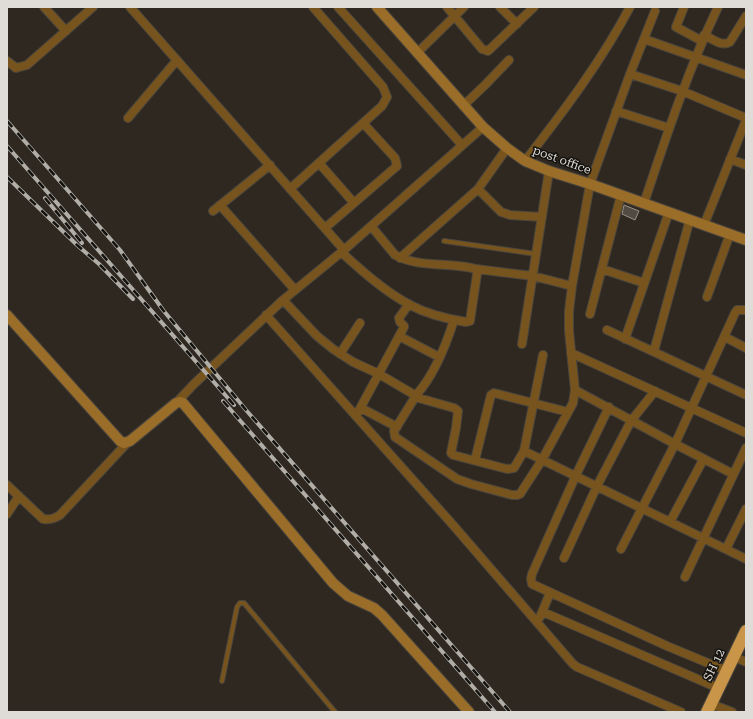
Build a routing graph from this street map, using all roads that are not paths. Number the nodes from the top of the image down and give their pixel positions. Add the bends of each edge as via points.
1 (44, 7) edge
2 (93, 7) edge
3 (130, 7) edge
4 (312, 7) edge
5 (338, 7) edge
6 (377, 7) edge
7 (447, 7) edge
8 (464, 7) edge
9 (500, 7) edge
10 (534, 7) edge
11 (630, 7) edge
12 (684, 7) edge
13 (718, 7) edge
14 (655, 11) dead end
15 (455, 16) junction
16 (746, 16) edge
17 (517, 24) junction
18 (743, 27) edge
19 (66, 30) junction
20 (703, 38) junction
21 (644, 39) junction
22 (417, 53) junction
23 (696, 57) junction
24 (7, 60) edge
25 (177, 60) junction
26 (509, 60) dead end
27 (630, 74) junction
28 (746, 75) edge
29 (682, 91) junction
30 (463, 106) junction
31 (616, 111) junction
32 (128, 118) dead end
33 (746, 119) edge
34 (363, 123) junction
35 (483, 127) junction
36 (669, 128) junction
37 (462, 145) junction
38 (507, 148) junction
39 (730, 159) junction
40 (525, 161) junction
41 (319, 163) junction
42 (270, 165) junction
43 (746, 165) edge
44 (549, 171) junction
45 (590, 184) junction
46 (290, 189) junction
47 (478, 189) junction
48 (621, 195) junction
49 (354, 203) junction
50 (644, 203) junction
51 (220, 205) junction
52 (213, 211) dead end
53 (669, 212) junction
54 (542, 217) junction
55 (690, 220) junction
56 (704, 225) junction
57 (371, 226) junction
58 (324, 228) junction
59 (730, 234) junction
60 (746, 240) edge
61 (444, 241) dead end
62 (342, 251) junction
63 (536, 254) junction
64 (400, 258) junction
65 (476, 269) junction
66 (602, 269) junction
67 (532, 276) junction
68 (644, 284) junction
69 (572, 286) junction
70 (295, 290) junction
71 (707, 296) dead end
72 (282, 300) junction
73 (409, 304) junction
74 (746, 310) edge
75 (590, 314) dead end
76 (7, 315) edge
77 (266, 316) junction
78 (454, 320) junction
79 (360, 323) dead end
80 (607, 330) dead end
81 (399, 336) junction
82 (725, 337) junction
83 (625, 338) junction
84 (522, 344) dead end
85 (746, 348) edge
86 (654, 351) junction
87 (571, 353) junction
88 (340, 354) junction
89 (543, 355) dead end
90 (439, 357) junction
91 (379, 374) junction
92 (707, 376) junction
93 (574, 390) junction
94 (655, 391) junction
95 (416, 395) junction
96 (746, 395) edge
97 (176, 403) junction
98 (534, 404) junction
99 (609, 407) junction
100 (361, 408) junction
101 (691, 408) junction
102 (568, 412) junction
103 (356, 416) junction
104 (632, 421) junction
105 (397, 427) junction
106 (746, 433) edge
107 (127, 443) junction
108 (674, 444) junction
109 (746, 448) edge
110 (524, 451) junction
111 (475, 460) junction
112 (542, 460) junction
113 (703, 460) junction
114 (733, 474) junction
115 (576, 475) junction
116 (7, 485) edge
117 (597, 486) junction
118 (19, 496) junction
119 (641, 508) junction
120 (746, 510) edge
121 (7, 514) edge
122 (670, 522) junction
123 (703, 538) junction
124 (621, 549) dead end
125 (726, 549) junction
126 (564, 558) dead end
127 (746, 559) edge
128 (685, 577) dead end
129 (550, 593) junction
130 (543, 612) junction
131 (538, 623) junction
132 (746, 631) edge
133 (734, 657) junction
134 (746, 662) edge
135 (727, 671) junction
136 (222, 681) dead end
137 (718, 688) junction
138 (709, 708) edge
139 (335, 712) edge
140 (469, 712) edge
141 (681, 712) edge
142 (732, 712) edge

1 - 19 street
2 - 19 street
3 - 25 street
4 - 34 street via 386,93 386,102
5 - 37 street
6 - 22 street, post office
7 - 15 street
8 - 15 street
9 - 17 street
10 - 17 street
11 - 40 street via 605,51
12 - 20 street via 676,27
13 - 20 street
14 - 21 street
15 - 17 street via 486,51
15 - 22 street
16 - 18 street
18 - 20 street via 727,43
19 - 24 street via 27,65 16,68
20 - 23 street
21 - 23 street
21 - 27 street
22 - 30 street, post office
23 - 28 street
23 - 29 street
25 - 32 street
25 - 42 street
26 - 30 street
27 - 29 street
27 - 31 street
29 - 33 street
29 - 36 street
30 - 35 street, post office
31 - 36 street
31 - 45 street
33 - 39 street
34 - 41 street
34 - 49 street via 395,158 397,166
35 - 37 street
35 - 38 street, post office
36 - 50 street
37 - 57 street
38 - 40 street, post office
38 - 47 street
39 - 43 street
39 - 56 street
40 - 44 street, post office
41 - 46 street
41 - 49 street
42 - 46 street
42 - 51 street
44 - 45 street, post office
44 - 54 street
45 - 48 street, post office
45 - 69 street
46 - 58 street
47 - 54 street via 501,212
47 - 64 street
48 - 50 street, post office
48 - 66 street
49 - 58 street
50 - 53 street, post office
51 - 52 street
51 - 70 street
53 - 55 street, post office
53 - 68 street
54 - 63 street
55 - 56 street, post office
55 - 86 street
56 - 59 street, post office
57 - 62 street
57 - 64 street
58 - 62 street
59 - 60 street, post office
59 - 71 street
61 - 63 lane
62 - 70 street
62 - 73 street via 369,276
63 - 67 street
64 - 65 street
65 - 67 street
65 - 78 street via 471,319 466,322
66 - 68 street
66 - 75 street
67 - 69 street
67 - 84 street
68 - 83 street
69 - 87 street via 569,321
70 - 72 street
72 - 77 street
72 - 88 street via 317,336
73 - 78 street via 431,314
73 - 81 street via 398,318 404,326
74 - 82 street via 737,310
76 - 107 street via 120,441
77 - 97 street
77 - 103 street
78 - 90 street
79 - 88 street
80 - 83 street
81 - 90 street
81 - 91 street
82 - 85 street
82 - 92 street
83 - 86 street
86 - 92 street
87 - 93 street
87 - 94 street
88 - 91 street
89 - 98 street
90 - 95 street
91 - 95 street
91 - 100 street
92 - 96 street
92 - 101 street
93 - 99 street
93 - 102 street via 573,403
94 - 101 street
94 - 104 street
95 - 105 street
95 - 111 street via 456,409 458,413 451,452 456,457
97 - 107 street
97 - 140 street via 186,405 333,584 348,596 374,608 382,615
98 - 102 street
98 - 110 street
98 - 111 street via 494,393 491,395
99 - 104 street
99 - 115 street
100 - 103 street
100 - 105 street
101 - 106 street
101 - 108 street
102 - 112 street
103 - 131 street
104 - 108 street
104 - 117 street
105 - 112 street via 395,437 453,477 512,495 520,494
107 - 118 street via 54,519 43,518
108 - 113 street
108 - 119 street
109 - 114 street
110 - 111 street via 514,468 507,469
110 - 112 street
112 - 115 street
113 - 114 street
113 - 122 street
114 - 123 street
115 - 117 street
115 - 129 street via 531,579 532,584
116 - 118 street
117 - 119 street
117 - 126 street
118 - 121 street
119 - 122 street
119 - 124 street
120 - 125 street
122 - 123 street
123 - 125 street
123 - 128 street
125 - 127 street
129 - 130 street
129 - 135 street
130 - 131 street
130 - 137 street
131 - 141 street via 577,667
132 - 133 highway, SH 12
133 - 134 street
133 - 135 highway, SH 12
135 - 137 highway, SH 12
136 - 139 lane via 237,607 240,603 244,604
137 - 138 highway, SH 12
138 - 142 street

